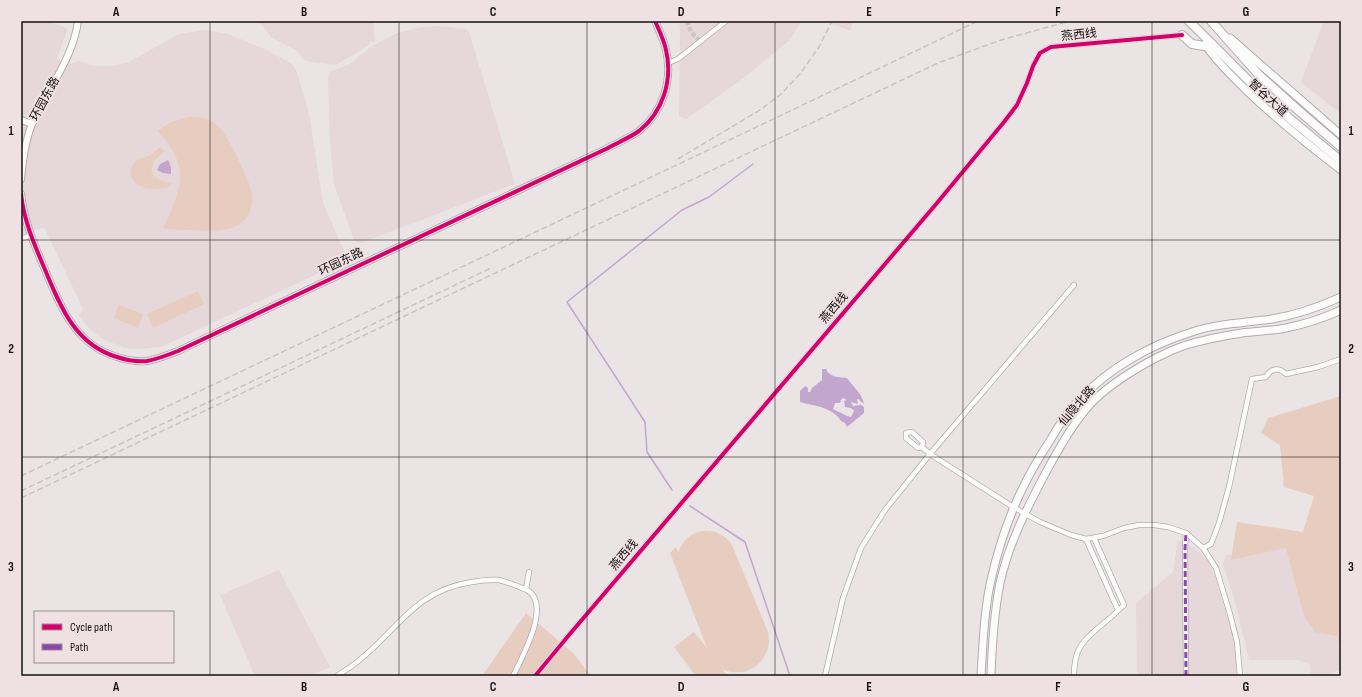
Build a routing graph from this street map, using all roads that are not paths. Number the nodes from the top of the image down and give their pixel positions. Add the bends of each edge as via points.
1 (78, 21) edge
2 (655, 21) edge
3 (726, 21) edge
4 (1189, 21) edge
5 (1212, 23) edge
6 (1198, 32) junction
7 (1182, 35) junction
8 (1207, 47) junction
9 (1216, 48) junction
10 (668, 63) junction
11 (21, 120) edge
12 (32, 124) junction
13 (24, 135) edge
14 (1341, 135) edge
15 (1341, 147) edge
16 (1341, 161) edge
17 (1341, 170) edge
18 (21, 179) edge
19 (21, 194) edge
20 (31, 235) junction
21 (21, 239) edge
22 (1074, 285) dead end
23 (1341, 297) edge
24 (1341, 310) edge
25 (1341, 359) edge
26 (922, 447) dead end
27 (930, 454) junction
28 (1013, 507) junction
29 (1024, 513) junction
30 (1186, 533) junction
31 (1094, 538) junction
32 (1086, 539) junction
33 (1203, 548) junction
34 (529, 572) dead end
35 (526, 589) junction
36 (1118, 610) junction
37 (337, 676) edge
38 (512, 676) edge
39 (535, 676) edge
40 (825, 676) edge
41 (981, 676) edge
42 (991, 676) edge
43 (1074, 676) edge
44 (1186, 676) edge
45 (1240, 676) edge

1 - 12 street, 环园东路 via 69,51
2 - 10 street, 环园东路
3 - 10 street via 678,59
4 - 6 highway, 智谷大道
5 - 14 main road
5 - 15 highway, 智谷大道 via 1259,75
6 - 7 highway via 1190,42
6 - 8 main road
6 - 9 highway, 智谷大道
7 - 8 highway via 1192,44
7 - 39 street, 燕西线 via 1051,47 1040,53 1028,83 1004,122
8 - 9 highway
8 - 17 main road via 1231,76 1258,101
9 - 16 highway, 智谷大道 via 1289,118
10 - 20 street, 环园东路 via 662,102 647,124 627,138 178,351 158,358 145,361 121,359 97,350 84,340 65,312
11 - 12 street
12 - 13 street, 环园东路
13 - 18 street, 环园东路
19 - 20 street, 环园东路
20 - 21 street
22 - 27 street
23 - 28 main road, 仙隐北路 via 1288,316 1223,324 1193,331 1138,354 1091,388 1066,415 1044,448
24 - 29 main road, 仙隐北路 via 1327,317 1286,328 1196,342 1166,354 1127,376 1087,408 1055,455
25 - 33 street via 1286,374 1276,369 1266,377 1252,379 1219,523 1212,544
26 - 27 street
27 - 28 street
27 - 40 street via 885,510 861,548 842,598
28 - 29 street
28 - 41 main road, 仙隐北路 via 991,581
29 - 32 street via 1071,535
29 - 42 main road, 仙隐北路 via 1000,583 992,641
30 - 31 street via 1168,527 1139,525
30 - 33 street
30 - 44 street
31 - 32 street
31 - 36 street via 1124,605
32 - 36 street
33 - 45 street via 1216,568 1230,614 1237,642
34 - 35 street
35 - 37 street via 499,580 485,580 450,587 434,594 411,609 363,658
35 - 38 street via 538,604 538,615
36 - 43 street via 1082,644 1075,659

